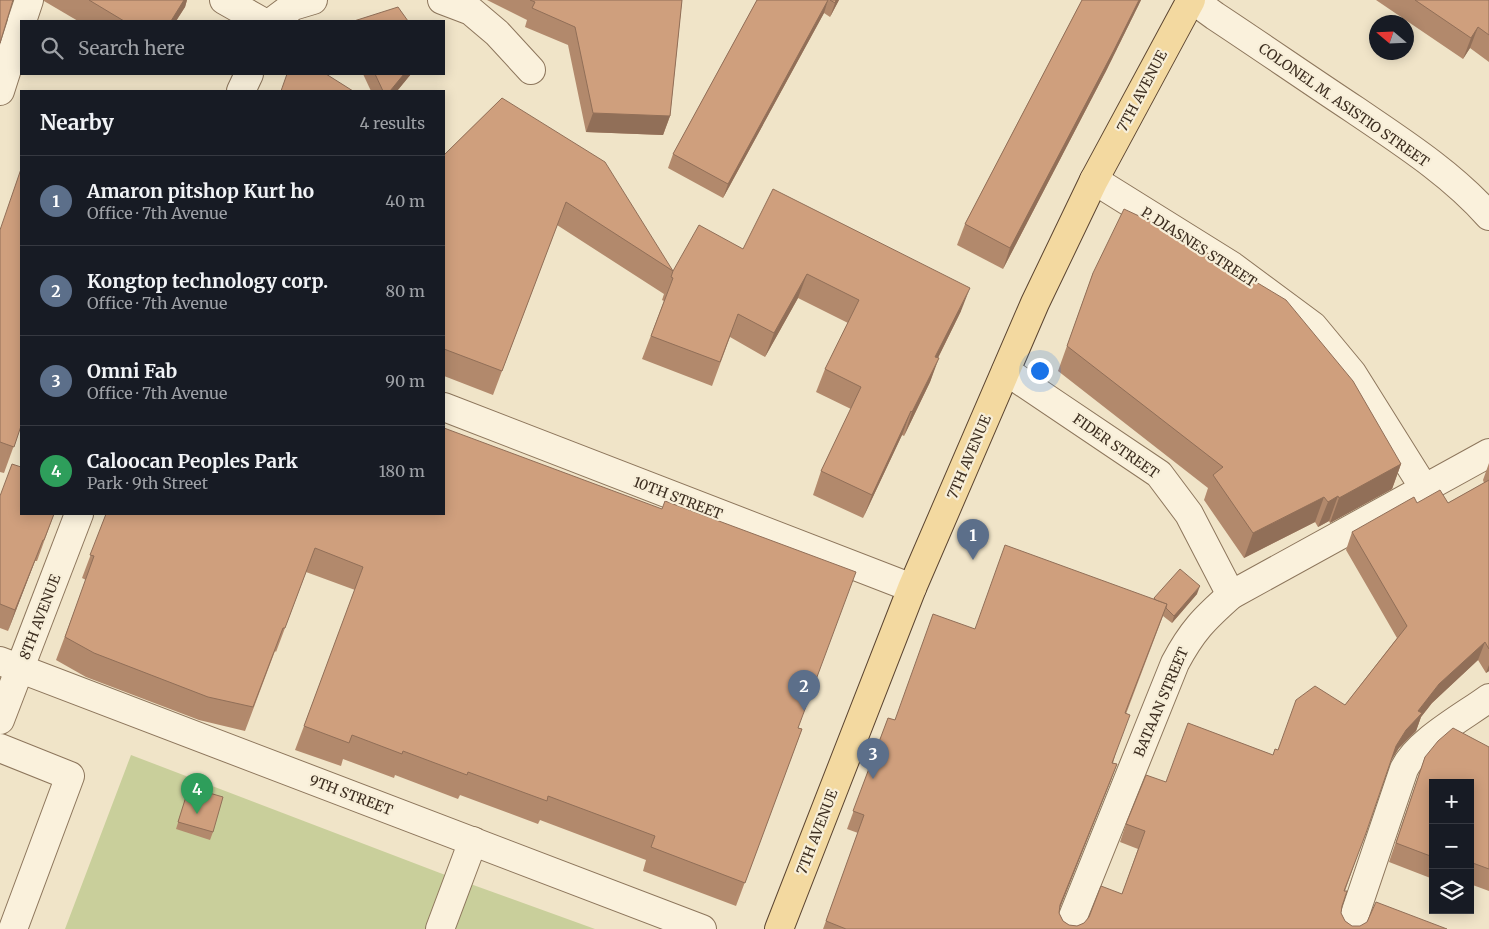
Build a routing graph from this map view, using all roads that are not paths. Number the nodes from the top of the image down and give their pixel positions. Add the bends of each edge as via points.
1 (29, 0) edge
2 (224, 0) edge
3 (313, 0) edge
4 (442, 0) edge
5 (1192, 0) edge
6 (23, 20) edge
7 (259, 20) edge
8 (274, 20) edge
9 (20, 29) edge
10 (531, 70) dead end
11 (248, 75) edge
12 (242, 90) edge
13 (0, 91) edge
14 (1094, 180) junction
15 (1489, 216) edge
16 (1006, 371) junction
17 (445, 407) edge
18 (1489, 452) edge
19 (1424, 488) junction
20 (80, 515) edge
21 (912, 588) junction
22 (1232, 595) junction
23 (10, 665) edge
24 (1489, 698) edge
25 (0, 720) edge
26 (0, 748) edge
27 (473, 841) junction
28 (13, 929) edge
29 (440, 929) edge
30 (702, 929) edge
31 (779, 929) edge
32 (1068, 929) edge
33 (1350, 929) edge

1 - 6 street
2 - 7 street
3 - 8 street via 293,6
4 - 10 street via 471,12 497,33
5 - 14 main road, 7TH AVENUE
5 - 15 street, COLONEL M. ASISTIO STREET via 1380,127 1452,180
9 - 13 street
11 - 12 street
14 - 16 main road, 7TH AVENUE
14 - 19 street, P. DIASNES STREET via 1232,266 1313,326 1352,373
16 - 21 main road, 7TH AVENUE
16 - 22 street, FIDER STREET via 1159,474 1189,514
17 - 21 street, 10TH STREET
18 - 19 street, BATAAN STREET
19 - 22 street, BATAAN STREET
20 - 23 street, 8TH AVENUE
21 - 31 main road, 7TH AVENUE
22 - 32 street, BATAAN STREET via 1203,620 1175,663
23 - 25 street, 8TH AVENUE
23 - 27 street, 9TH STREET
24 - 33 street via 1409,759
26 - 28 street via 70,776
27 - 29 street
27 - 30 street, 9TH STREET

